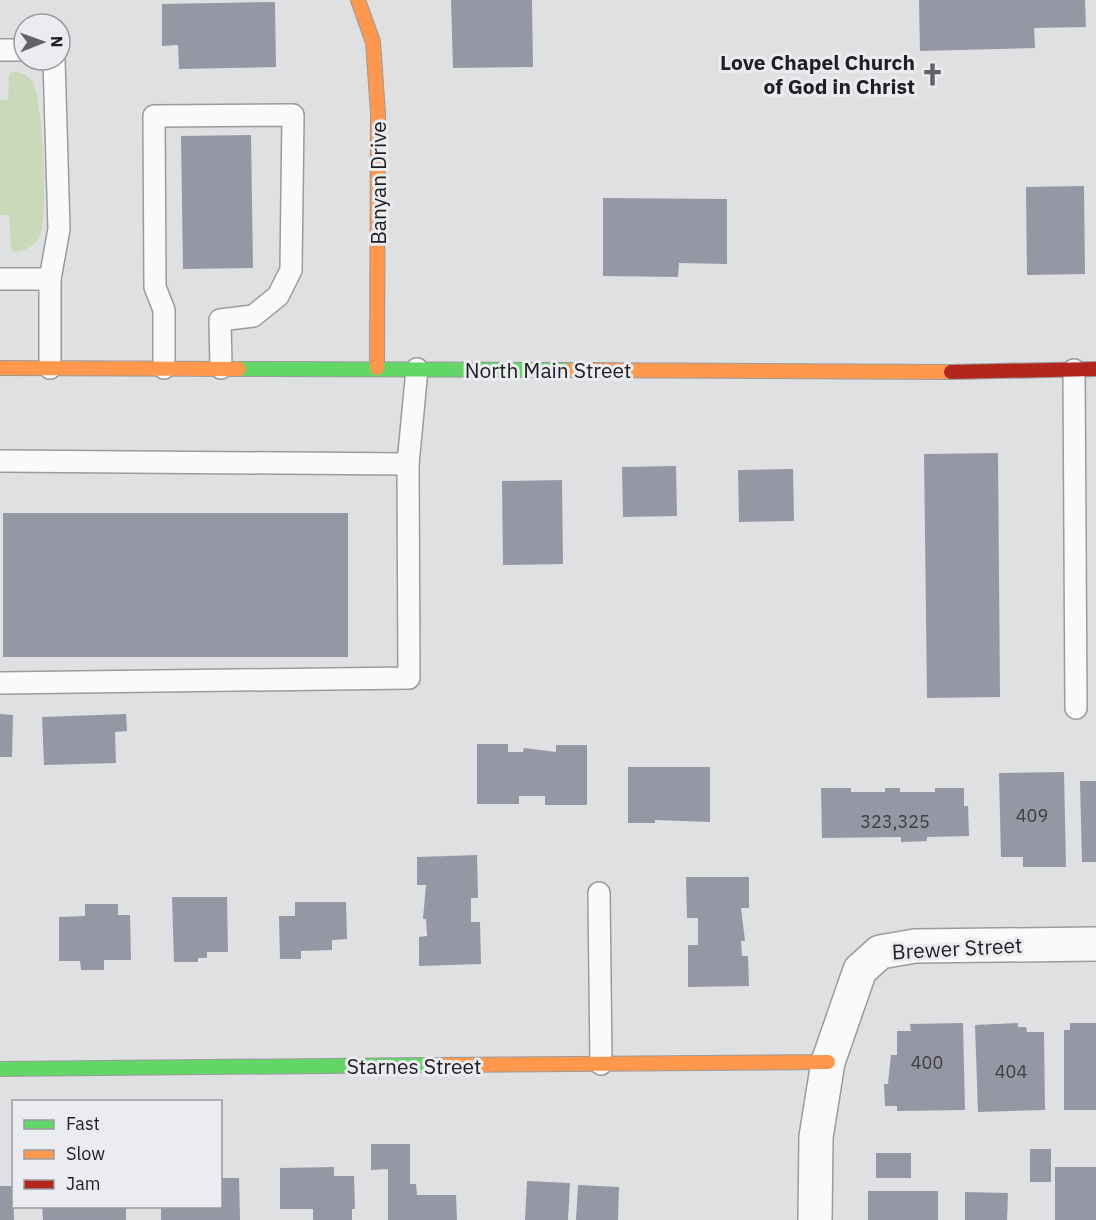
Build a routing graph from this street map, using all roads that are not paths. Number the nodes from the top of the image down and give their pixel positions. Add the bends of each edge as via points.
1 (358, 0) edge
2 (54, 72) edge
3 (0, 279) edge
4 (50, 279) junction
5 (0, 368) edge
6 (50, 368) junction
7 (164, 368) junction
8 (221, 368) junction
9 (377, 368) junction
10 (417, 369) junction
11 (1096, 369) edge
12 (1074, 370) junction
13 (0, 461) edge
14 (408, 464) junction
15 (0, 683) edge
16 (1077, 708) dead end
17 (599, 893) dead end
18 (1096, 944) edge
19 (828, 1062) junction
20 (601, 1064) junction
21 (0, 1069) edge
22 (815, 1220) edge

1 - 9 street, Banyan Drive via 372,42 378,113
2 - 4 lane via 59,229
3 - 4 lane
4 - 6 lane
5 - 6 street, North Main Street
6 - 7 street, North Main Street
7 - 8 street, North Main Street
7 - 8 lane via 164,310 155,287 154,116 293,114 291,270 278,296 253,316 220,320
8 - 9 street, North Main Street
9 - 10 street, North Main Street
10 - 12 street, North Main Street
10 - 14 lane
11 - 12 street, North Main Street
12 - 16 lane
13 - 14 lane
14 - 15 lane via 409,678
17 - 20 lane
18 - 19 street, Brewer Street via 915,946 880,952 860,970
19 - 20 street, Starnes Street
19 - 22 street, Brewer Street via 816,1137
20 - 21 street, Starnes Street

